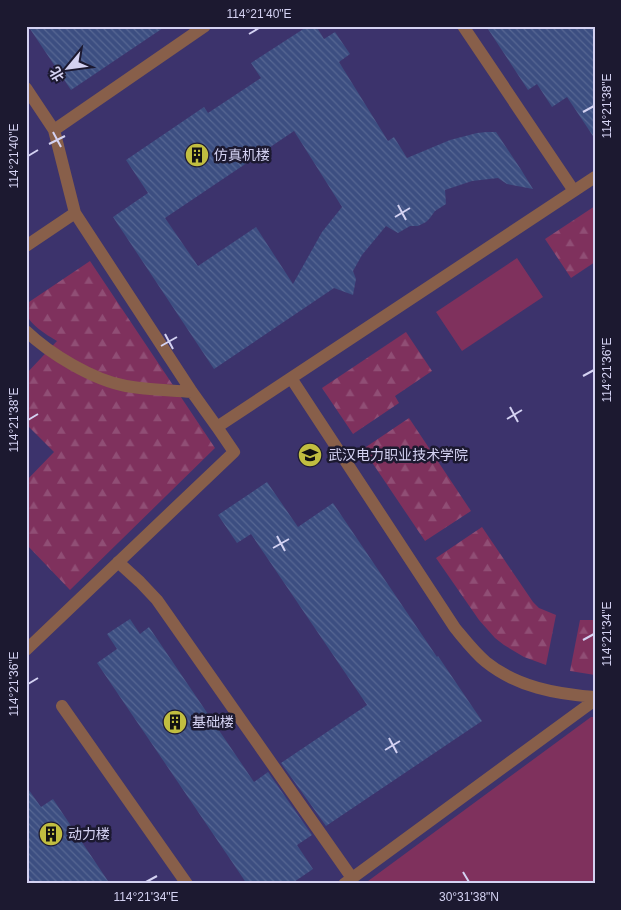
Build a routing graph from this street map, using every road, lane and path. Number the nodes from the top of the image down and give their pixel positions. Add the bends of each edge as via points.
1 (205, 26) edge
2 (463, 26) edge
3 (26, 88) edge
4 (54, 130) junction
5 (595, 177) edge
6 (574, 191) junction
7 (75, 213) junction
8 (26, 246) edge
9 (31, 335) edge
10 (26, 350) edge
11 (291, 378) junction
12 (192, 392) junction
13 (217, 427) junction
14 (118, 562) junction
15 (26, 650) edge
16 (595, 698) edge
17 (62, 706) dead end
18 (348, 881) edge
19 (187, 884) edge

1 - 4 street
2 - 6 street
3 - 4 street
4 - 7 street
5 - 6 street
6 - 11 street
7 - 8 street
7 - 12 street
9 - 10 street
9 - 12 street via 81,370 112,382 147,389
11 - 13 street
11 - 16 street via 471,647 497,670 517,681 566,695
12 - 13 street
13 - 14 street via 234,452
14 - 15 street
14 - 18 street via 157,600
16 - 18 street
17 - 19 street

